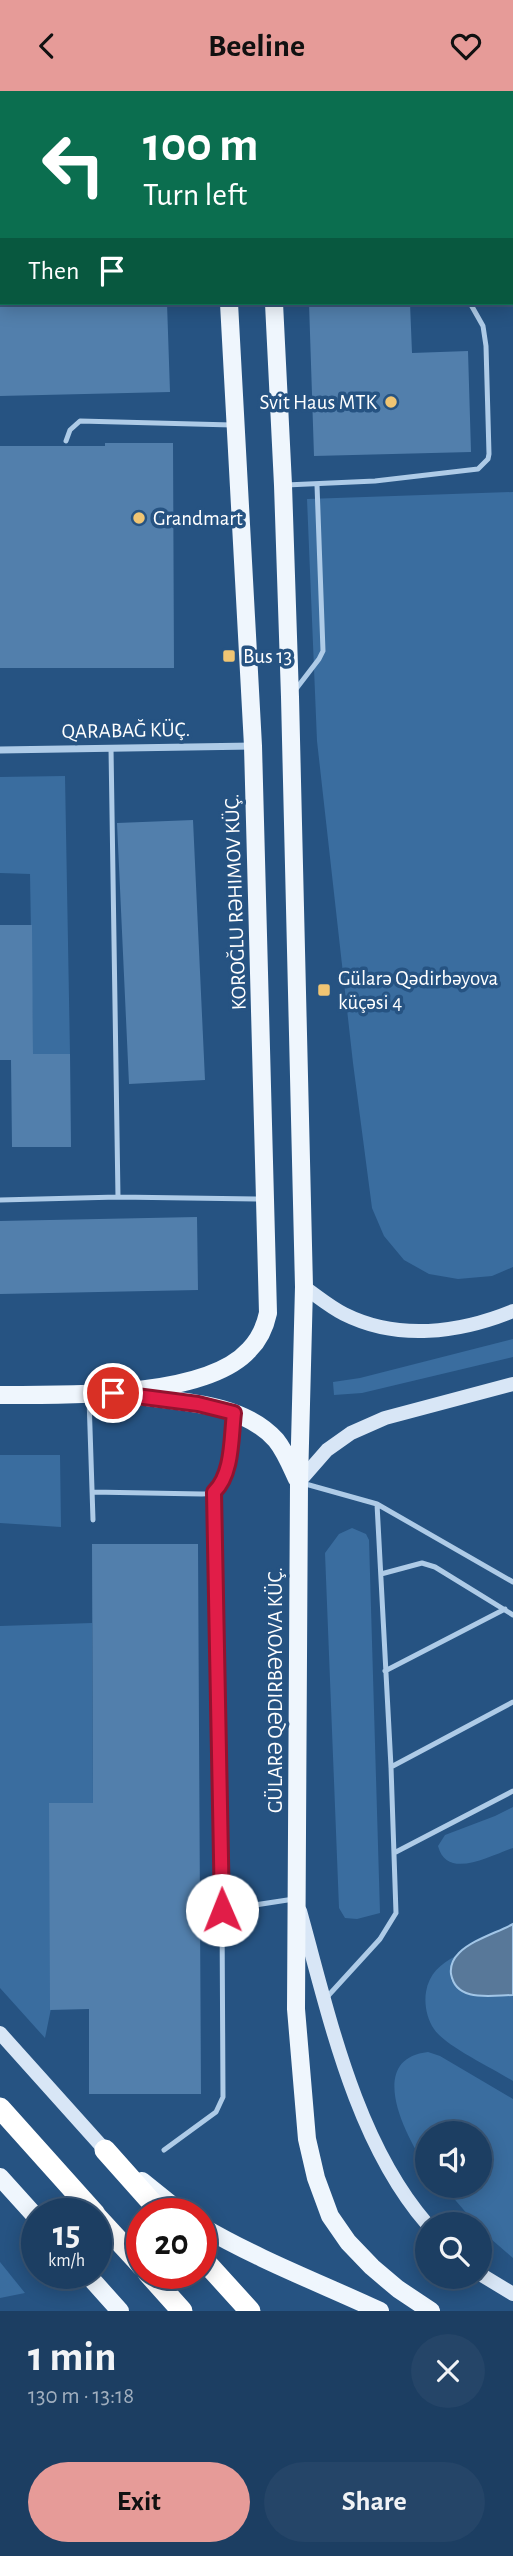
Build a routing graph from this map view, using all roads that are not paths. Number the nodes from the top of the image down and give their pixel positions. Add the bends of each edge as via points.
1 (229, 305) edge
2 (274, 305) edge
3 (471, 305) edge
4 (235, 425) junction
5 (66, 441) dead end
6 (283, 485) junction
7 (317, 485) junction
8 (290, 697) junction
9 (253, 746) junction
10 (111, 748) junction
11 (0, 750) edge
12 (118, 1197) junction
13 (266, 1199) junction
14 (0, 1200) edge
15 (304, 1287) junction
16 (513, 1311) edge
17 (513, 1384) edge
18 (113, 1393) junction
19 (89, 1394) junction
20 (0, 1395) edge
21 (234, 1413) junction
22 (299, 1482) junction
23 (92, 1492) junction
24 (214, 1492) junction
25 (377, 1504) junction
26 (93, 1520) dead end
27 (381, 1574) junction
28 (513, 1582) edge
29 (505, 1609) junction
30 (513, 1615) edge
31 (385, 1671) junction
32 (513, 1702) edge
33 (391, 1767) junction
34 (513, 1791) edge
35 (394, 1853) junction
36 (297, 1898) junction
37 (222, 1910) junction
38 (325, 1999) junction
39 (0, 2033) edge
40 (0, 2108) edge
41 (164, 2150) dead end
42 (104, 2151) junction
43 (0, 2176) edge
44 (80, 2198) edge
45 (147, 2198) edge
46 (163, 2198) edge
47 (21, 2200) edge
48 (419, 2212) edge
49 (112, 2233) edge
50 (217, 2235) edge
51 (126, 2249) edge
52 (217, 2275) edge
53 (492, 2281) edge
54 (100, 2289) edge
55 (162, 2289) edge
56 (513, 2294) edge
57 (120, 2311) edge
58 (182, 2311) edge
59 (250, 2311) edge
60 (380, 2311) edge
61 (430, 2311) edge

1 - 4 main road, KOROĞLU RƏHIMOV KÜÇ.
2 - 6 main road
3 - 7 lane via 483,326 486,346 488,459 478,469
4 - 5 lane via 80,421
4 - 9 main road, KOROĞLU RƏHIMOV KÜÇ.
6 - 7 lane
6 - 8 main road
7 - 8 lane via 323,650
8 - 15 main road
9 - 10 street, QARABAĞ KÜÇ.
9 - 13 main road, KOROĞLU RƏHIMOV KÜÇ.
10 - 11 street, QARABAĞ KÜÇ.
10 - 12 lane
12 - 13 lane
12 - 14 lane
13 - 18 main road, KOROĞLU RƏHIMOV KÜÇ. via 268,1313 264,1331 248,1352 223,1368 185,1382
15 - 16 main road via 343,1313 393,1329 447,1331
15 - 22 main road
17 - 22 main road via 385,1418 351,1433 327,1450
18 - 19 main road
18 - 21 main road
19 - 20 main road
19 - 23 lane
21 - 22 main road via 260,1426 276,1441
21 - 24 lane via 225,1475
22 - 25 lane
22 - 36 main road, GÜLARƏ QƏDIRBƏYOVA KÜÇ.
23 - 24 lane
23 - 26 lane
24 - 37 lane
25 - 27 lane
25 - 28 lane
27 - 29 lane via 422,1563
27 - 31 lane
29 - 30 lane
29 - 31 lane
31 - 33 lane
32 - 33 lane
33 - 35 lane
34 - 35 lane
35 - 38 lane via 396,1913 380,1939
36 - 37 lane
36 - 38 main road, GÜLARƏ QƏDIRBƏYOVA KÜÇ.
36 - 61 main road, GÜLARƏ QƏDIRBƏYOVA KÜÇ. via 296,2009 307,2139 316,2178 330,2216 348,2242 398,2289
37 - 41 lane via 223,2097 216,2112
38 - 48 main road, GÜLARƏ QƏDIRBƏYOVA KÜÇ. via 376,2148
39 - 42 main road
40 - 44 highway
42 - 45 highway
42 - 46 main road
43 - 47 main road
49 - 51 highway
50 - 60 main road
52 - 59 highway
53 - 56 main road
54 - 57 main road
55 - 58 highway

